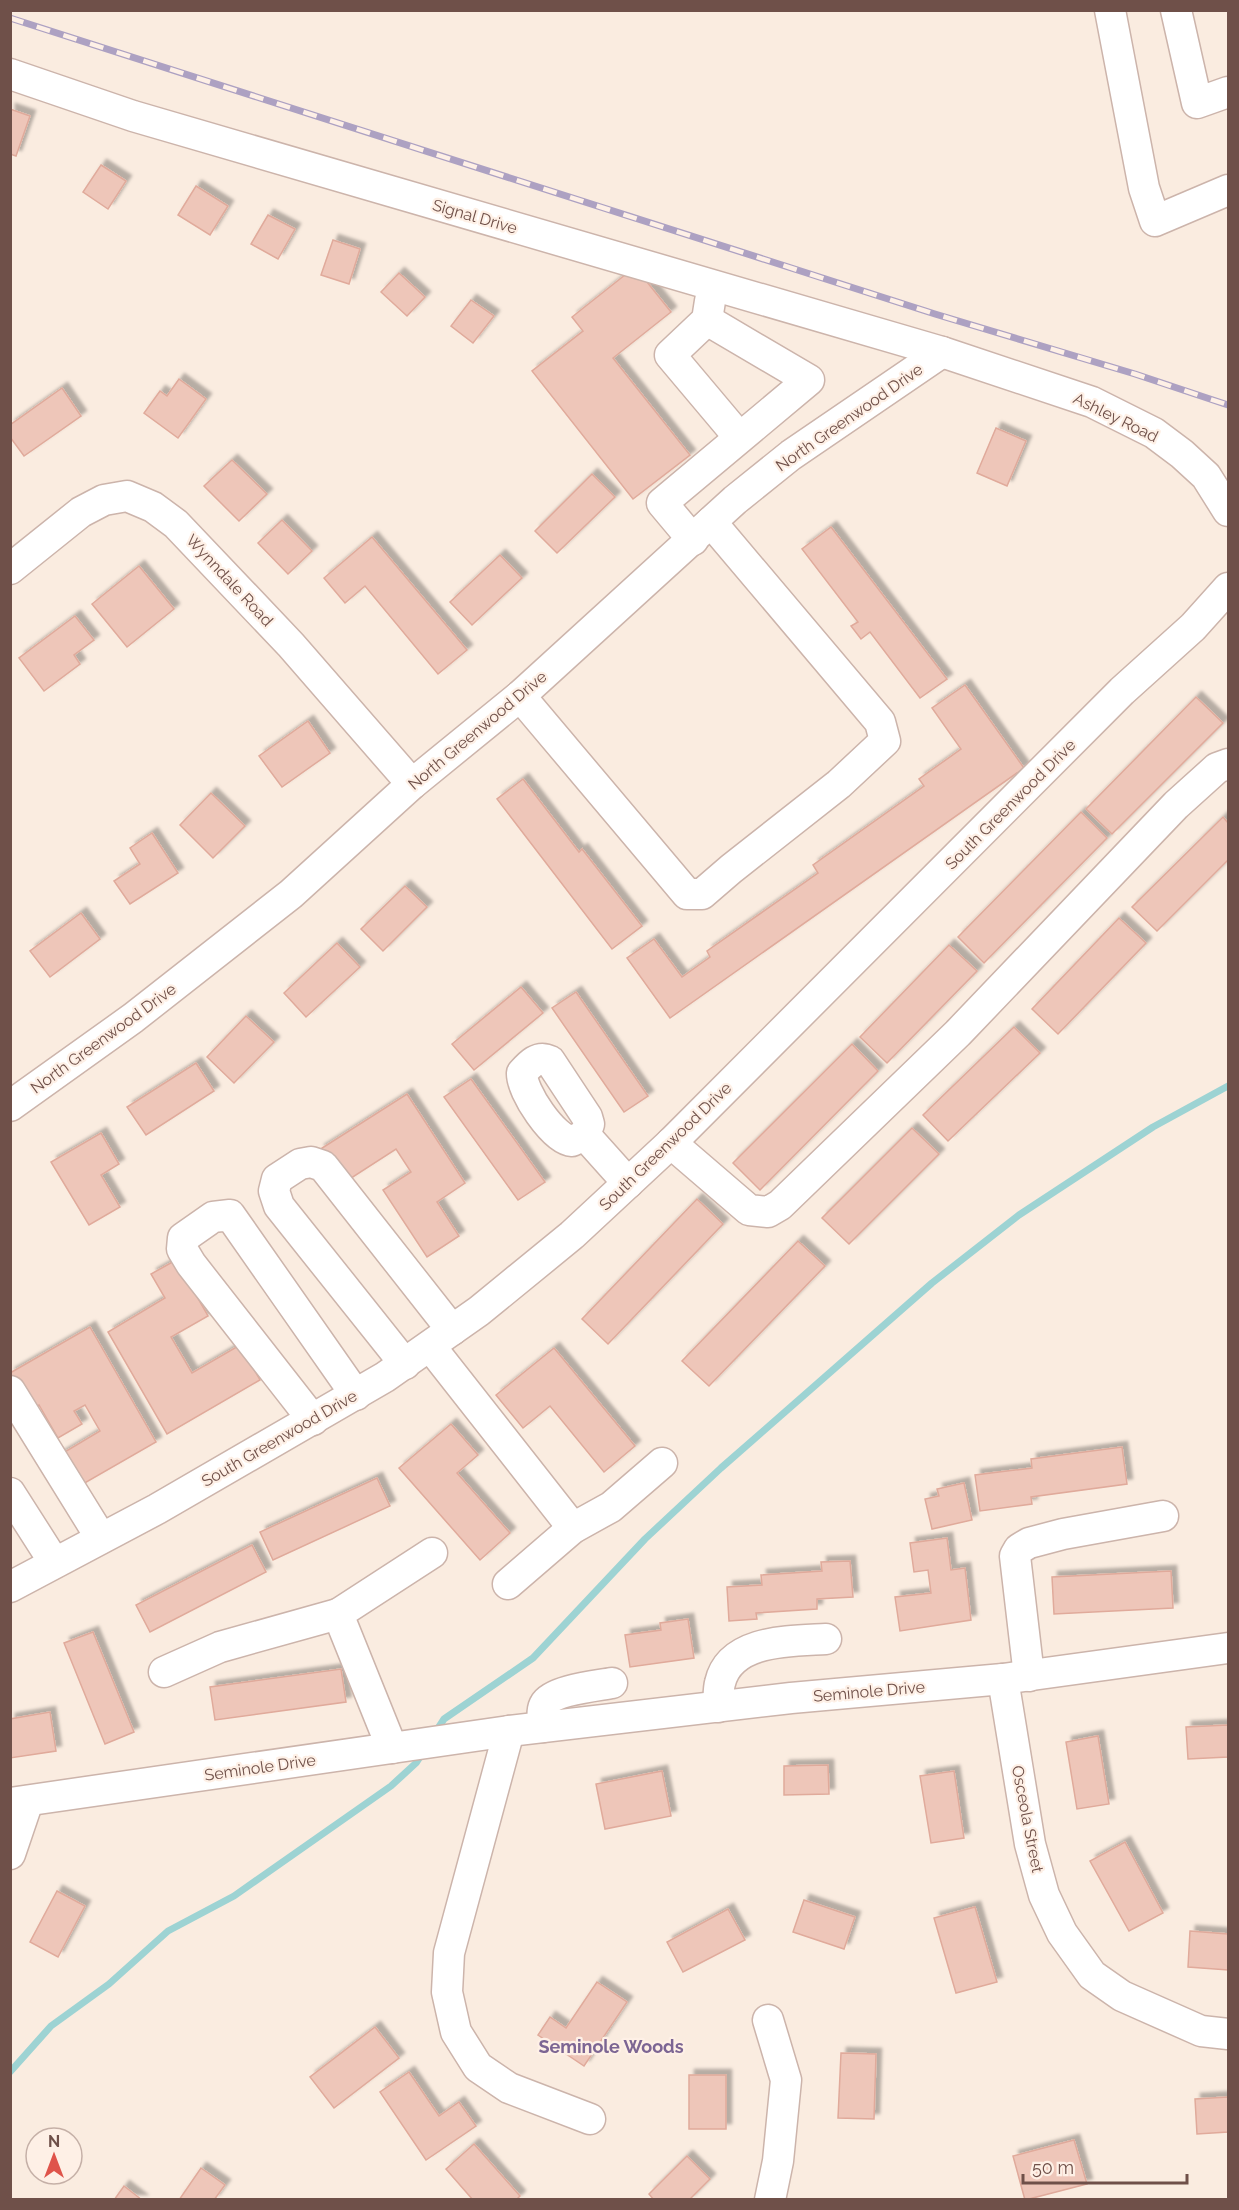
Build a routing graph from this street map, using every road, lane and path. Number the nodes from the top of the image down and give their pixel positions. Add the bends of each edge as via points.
1 (1110, 10) edge
2 (1176, 10) edge
3 (10, 74) edge
4 (1228, 92) edge
5 (1228, 190) edge
6 (712, 285) junction
7 (707, 320) junction
8 (942, 352) junction
9 (784, 400) junction
10 (739, 437) junction
11 (816, 438) junction
12 (1228, 511) edge
13 (702, 531) junction
14 (10, 569) edge
15 (1228, 588) edge
16 (520, 696) junction
17 (1228, 764) edge
18 (412, 784) junction
19 (10, 1106) edge
20 (585, 1135) dead end
21 (671, 1143) junction
22 (628, 1183) junction
23 (441, 1338) junction
24 (405, 1364) junction
25 (10, 1391) edge
26 (356, 1395) junction
27 (313, 1420) junction
28 (662, 1463) dead end
29 (10, 1493) edge
30 (1163, 1516) dead end
31 (573, 1528) junction
32 (101, 1538) junction
33 (432, 1553) dead end
34 (54, 1562) junction
35 (508, 1584) dead end
36 (10, 1587) edge
37 (338, 1614) junction
38 (826, 1639) dead end
39 (1228, 1648) edge
40 (164, 1672) dead end
41 (1016, 1678) junction
42 (612, 1683) dead end
43 (718, 1707) junction
44 (543, 1727) junction
45 (509, 1731) junction
46 (418, 1744) junction
47 (20, 1802) edge
48 (10, 1854) edge
49 (768, 2020) dead end
50 (1228, 2034) edge
51 (590, 2119) dead end
52 (770, 2199) edge

1 - 5 street via 1144,188 1155,221
2 - 4 street via 1197,103
3 - 6 street, Signal Drive via 133,116
6 - 7 street
6 - 8 street, Signal Drive
7 - 9 street via 809,380
7 - 10 street via 670,355
8 - 11 street, North Greenwood Drive
8 - 12 street, Ashley Road via 1092,402 1154,433 1206,476
9 - 10 street
9 - 11 street
10 - 13 street via 662,503
11 - 13 street, North Greenwood Drive via 783,461
13 - 16 street, North Greenwood Drive
13 - 16 street via 880,722 885,741 839,784 702,894 687,894
14 - 18 street, Wynndale Road via 81,512 104,501 127,496 153,507 176,524 291,645
15 - 21 street, South Greenwood Drive
16 - 18 street, North Greenwood Drive
17 - 21 street via 1217,768 1176,806 958,1033 780,1206 768,1212 750,1210
18 - 19 street, North Greenwood Drive via 291,894 133,1018
20 - 22 street
21 - 22 street, South Greenwood Drive
22 - 23 street, South Greenwood Drive via 572,1235
23 - 24 street, South Greenwood Drive
23 - 24 street via 323,1166 312,1162 300,1164 278,1179 274,1191 279,1206
23 - 31 street
24 - 26 street, South Greenwood Drive
25 - 32 street
26 - 27 street, South Greenwood Drive
26 - 27 street via 230,1215 213,1217 183,1238 182,1249
27 - 32 street, South Greenwood Drive
28 - 31 street via 611,1507
29 - 34 street
30 - 41 street, Osceola Street via 1063,1534 1019,1549 1015,1556
31 - 35 street
32 - 34 street, South Greenwood Drive
33 - 37 street
34 - 36 street, South Greenwood Drive
37 - 40 street via 220,1647
37 - 46 street
38 - 43 street via 748,1650 732,1660 719,1683
39 - 41 street, Seminole Drive
41 - 43 street, Seminole Drive
41 - 50 street, Osceola Street via 1030,1844 1044,1895 1062,1933 1092,1975 1122,1996 1201,2031
42 - 44 street via 567,1692 547,1701 543,1706
43 - 44 street, Seminole Drive
44 - 45 street, Seminole Drive
45 - 46 street, Seminole Drive
45 - 51 street via 449,1953 447,1992 456,2032 478,2067 509,2088
46 - 47 street, Seminole Drive
47 - 48 street
49 - 52 street via 786,2079 778,2162

